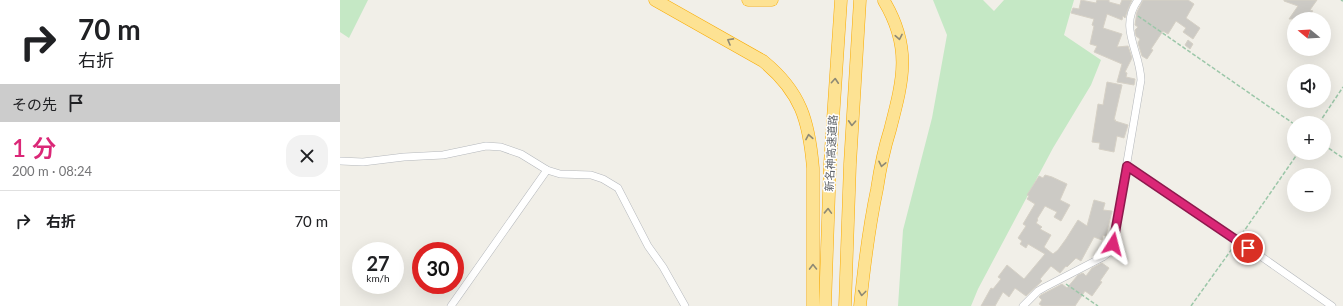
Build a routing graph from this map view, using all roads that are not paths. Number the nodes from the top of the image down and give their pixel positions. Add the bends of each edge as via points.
1 (655, 0) edge
2 (748, 0) edge
3 (772, 0) edge
4 (841, 0) edge
5 (860, 0) edge
6 (1138, 0) edge
7 (884, 1) dead end
8 (340, 161) edge
9 (1127, 166) junction
10 (547, 170) junction
11 (451, 306) edge
12 (685, 306) edge
13 (813, 306) edge
14 (825, 306) edge
15 (845, 306) edge
16 (860, 306) edge
17 (1023, 306) edge
18 (1332, 306) edge

13 -> 1 highway via 813,168 808,129 796,98 777,72 763,61
2 - 3 highway
14 -> 4 highway, 新名神高速道路 via 830,164
5 -> 15 highway, 新名神高速道路
6 - 9 street via 1128,28 1138,61 1140,80
7 -> 16 highway via 899,33 902,50 901,86 876,191
8 - 10 street via 363,162 443,155 486,146 501,147 520,154
9 - 17 street via 1113,244 1108,252 1103,258 1038,291
9 - 18 street
10 - 11 street
10 - 12 street via 604,179 618,188 648,246

